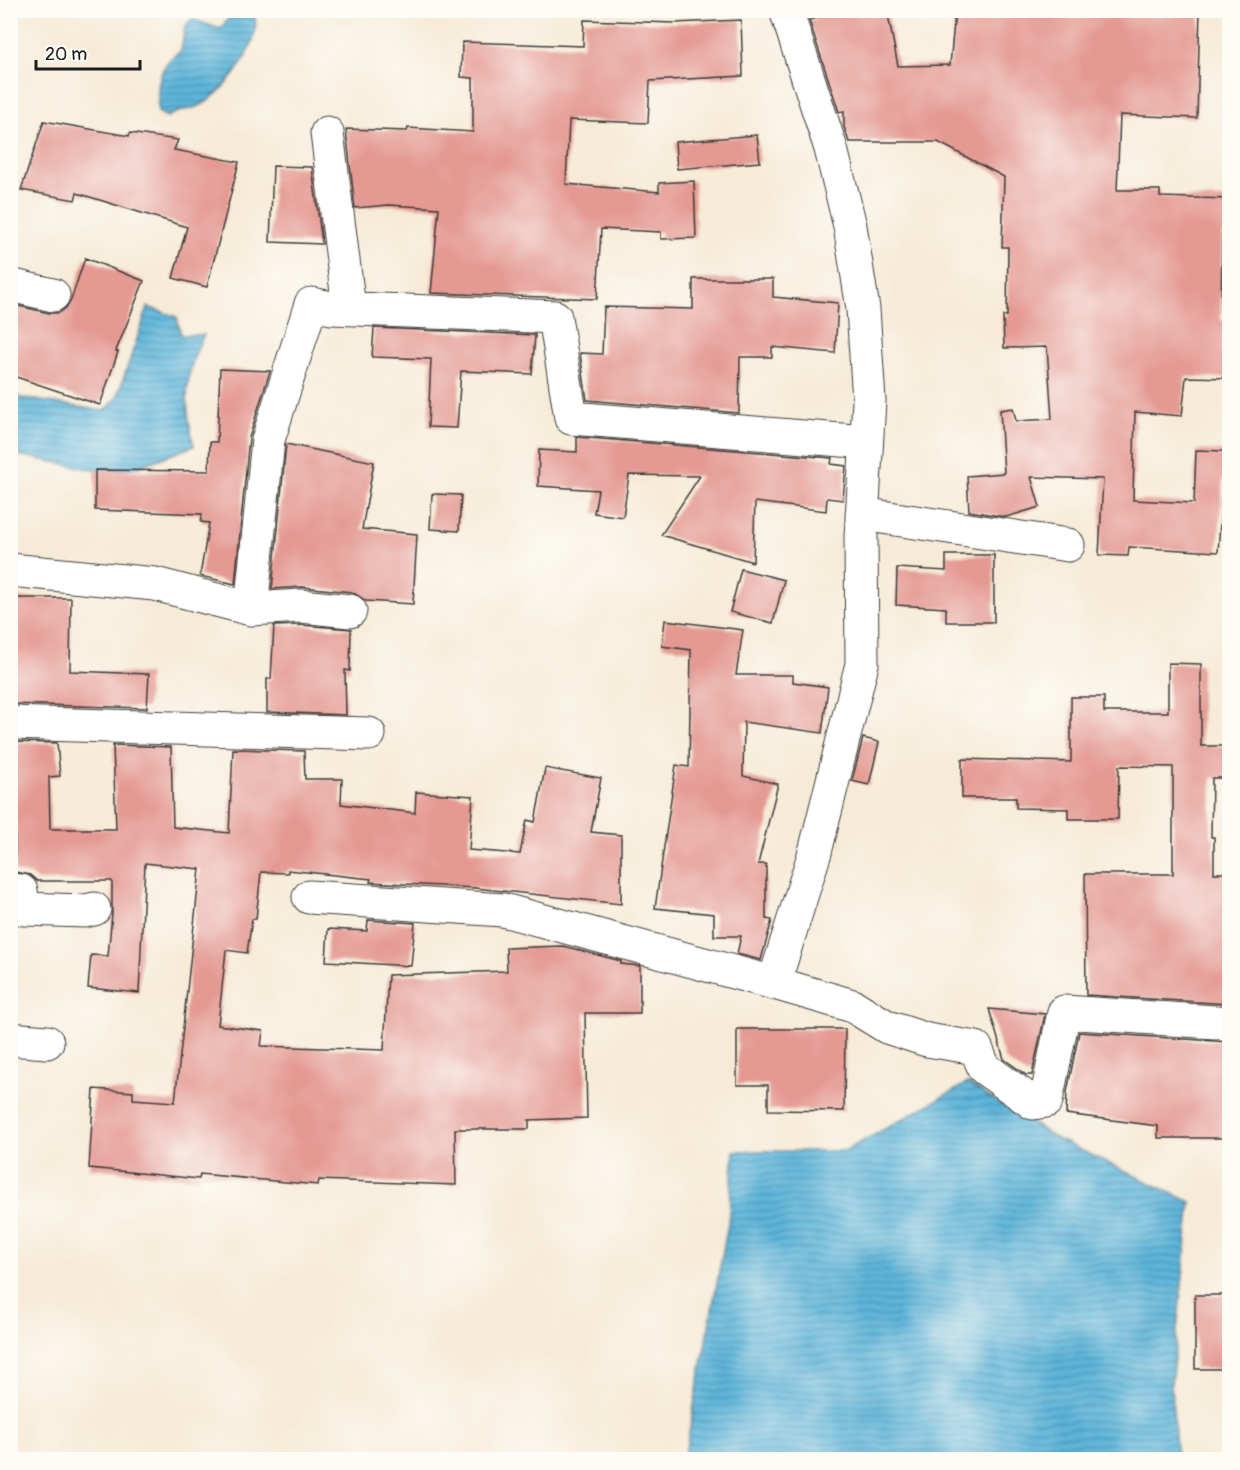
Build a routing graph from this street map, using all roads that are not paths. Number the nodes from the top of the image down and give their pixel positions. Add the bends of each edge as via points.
1 (786, 10) edge
2 (327, 133) dead end
3 (10, 285) edge
4 (53, 295) dead end
5 (348, 308) junction
6 (866, 442) junction
7 (862, 514) junction
8 (1068, 545) dead end
9 (10, 570) edge
10 (251, 609) junction
11 (350, 611) dead end
12 (10, 723) edge
13 (369, 734) dead end
14 (10, 890) edge
15 (309, 897) dead end
16 (94, 909) dead end
17 (774, 983) junction
18 (1230, 1023) edge
19 (10, 1039) edge
20 (47, 1042) dead end

1 - 6 street via 831,149 850,226 863,309 869,401
2 - 5 street
3 - 4 street
5 - 6 street via 555,317 571,418
5 - 10 street via 311,304 268,440
6 - 7 street
7 - 8 street
7 - 17 street via 862,664 815,852
9 - 10 street via 155,584
10 - 11 street via 301,606
12 - 13 street
14 - 16 street via 21,891 24,909
15 - 17 street via 503,910
17 - 18 street via 853,1006 897,1030 927,1040 976,1048 984,1068 1033,1103 1046,1101 1064,1012
19 - 20 street

